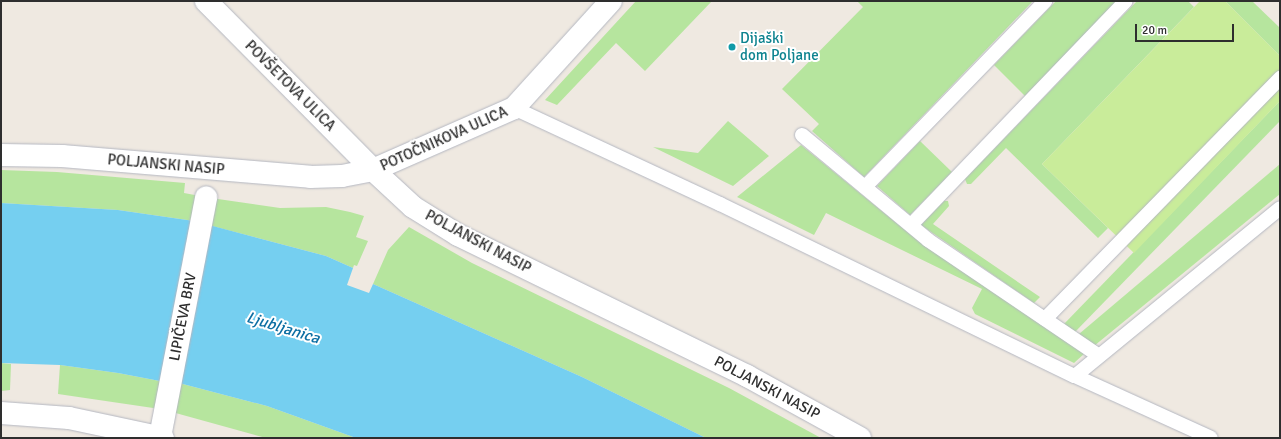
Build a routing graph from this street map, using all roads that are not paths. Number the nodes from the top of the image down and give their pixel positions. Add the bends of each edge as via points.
1 (206, 1) edge
2 (611, 1) edge
3 (1045, 1) edge
4 (1126, 1) edge
5 (1280, 78) edge
6 (514, 108) junction
7 (802, 135) dead end
8 (1, 155) edge
9 (373, 170) junction
10 (865, 187) junction
11 (206, 197) dead end
12 (1280, 208) edge
13 (911, 225) junction
14 (1045, 319) junction
15 (1098, 355) junction
16 (1075, 376) junction
17 (1, 413) edge
18 (162, 438) edge
19 (860, 438) edge
20 (1211, 438) edge

1 - 9 street, POVŠETOVA ULICA
2 - 6 street, POTOČNIKOVA ULICA
3 - 10 lane
4 - 13 lane
5 - 14 lane
6 - 9 street, POTOČNIKOVA ULICA
6 - 16 lane via 720,204
7 - 10 lane
8 - 9 street, POLJANSKI NASIP via 62,156 310,177 342,176
9 - 19 street, POLJANSKI NASIP via 413,207 458,235 747,376
10 - 13 lane
11 - 18 street, LIPIČEVA BRV
12 - 15 lane
13 - 14 lane via 928,240
14 - 15 lane
15 - 16 lane
16 - 20 lane
17 - 18 street via 69,418

